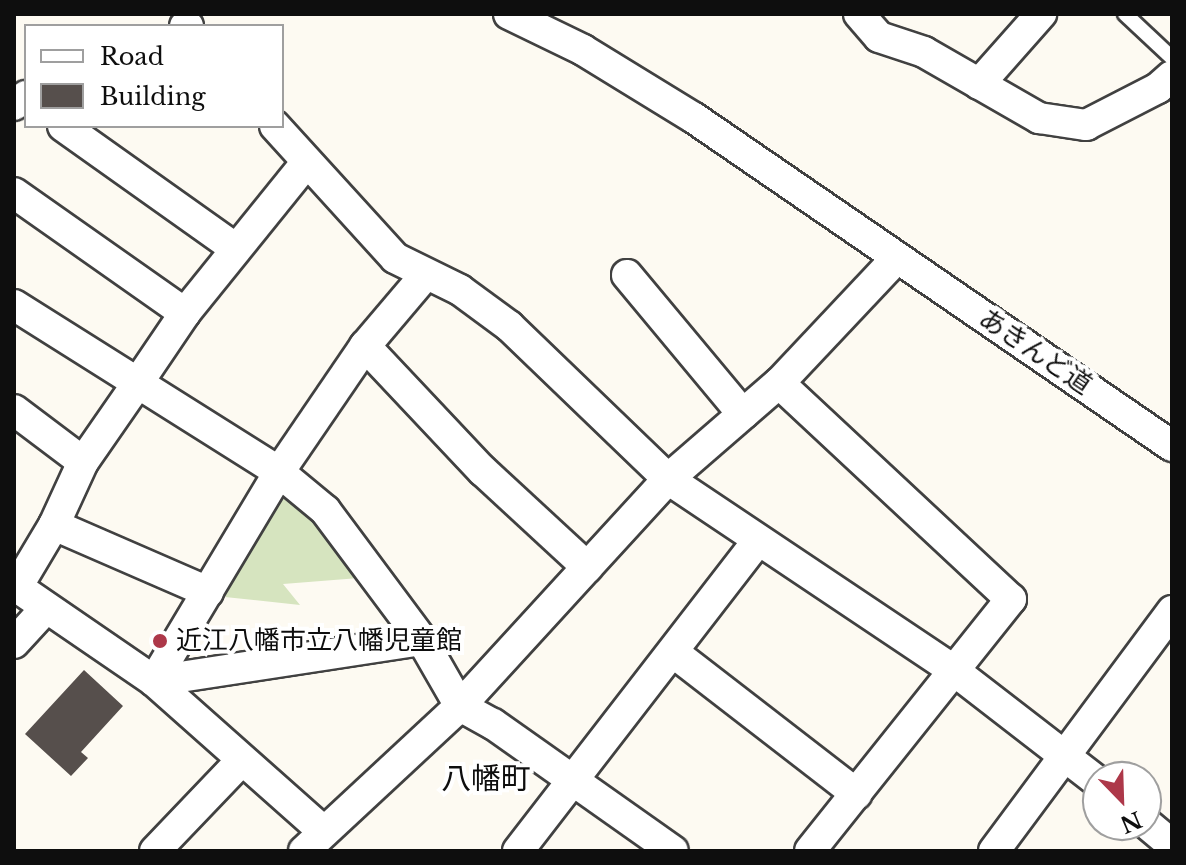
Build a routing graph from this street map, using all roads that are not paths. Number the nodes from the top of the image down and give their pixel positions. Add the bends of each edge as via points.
1 (509, 14) edge
2 (859, 14) edge
3 (1041, 14) edge
4 (1125, 14) edge
5 (1172, 58) edge
6 (1172, 76) edge
7 (979, 84) junction
8 (66, 128) edge
9 (277, 128) edge
10 (306, 163) junction
11 (14, 193) edge
12 (236, 249) junction
13 (897, 258) junction
14 (426, 274) junction
15 (627, 275) dead end
16 (14, 305) edge
17 (185, 313) junction
18 (365, 346) junction
19 (139, 381) junction
20 (779, 383) junction
21 (14, 410) edge
22 (743, 414) junction
23 (1172, 446) edge
24 (83, 462) junction
25 (279, 472) junction
26 (668, 479) junction
27 (54, 525) junction
28 (757, 542) junction
29 (587, 567) junction
30 (16, 586) edge
31 (208, 592) junction
32 (45, 609) junction
33 (1172, 611) edge
34 (422, 640) junction
35 (14, 643) edge
36 (673, 652) junction
37 (952, 669) junction
38 (154, 681) junction
39 (460, 706) junction
40 (1064, 753) junction
41 (242, 760) junction
42 (1082, 768) edge
43 (574, 782) junction
44 (857, 794) junction
45 (314, 841) edge
46 (155, 851) edge
47 (518, 851) edge
48 (673, 851) edge
49 (810, 851) edge
50 (994, 851) edge

1 - 13 street, あきんど道 via 583,50 694,118
2 - 7 street via 879,37 924,52
3 - 7 street
4 - 5 lane
6 - 7 street via 1086,125 1039,118
8 - 12 street
9 - 10 street
10 - 12 street
10 - 14 street via 395,258
11 - 17 street
12 - 17 street
13 - 20 street
13 - 23 street, あきんど道
14 - 18 street
14 - 26 street via 460,290 509,326
15 - 22 street
16 - 19 street
17 - 19 street
18 - 25 street
18 - 29 street via 483,471
19 - 24 street
19 - 25 street
20 - 22 street
20 - 37 street via 1011,599
21 - 24 street
22 - 26 street
24 - 27 street
25 - 31 street
25 - 34 street via 325,510
26 - 28 street
26 - 29 street
27 - 30 street
27 - 31 street
28 - 36 street
28 - 37 street
29 - 39 street
30 - 32 street
31 - 38 street
32 - 35 street
32 - 38 street
33 - 40 street
34 - 38 street
34 - 39 street
36 - 43 street
36 - 44 street
37 - 40 street
37 - 44 street
38 - 41 street
39 - 43 street
39 - 45 street
40 - 42 street
40 - 50 street
41 - 45 street
41 - 46 street
43 - 47 street
43 - 48 street
44 - 49 street

